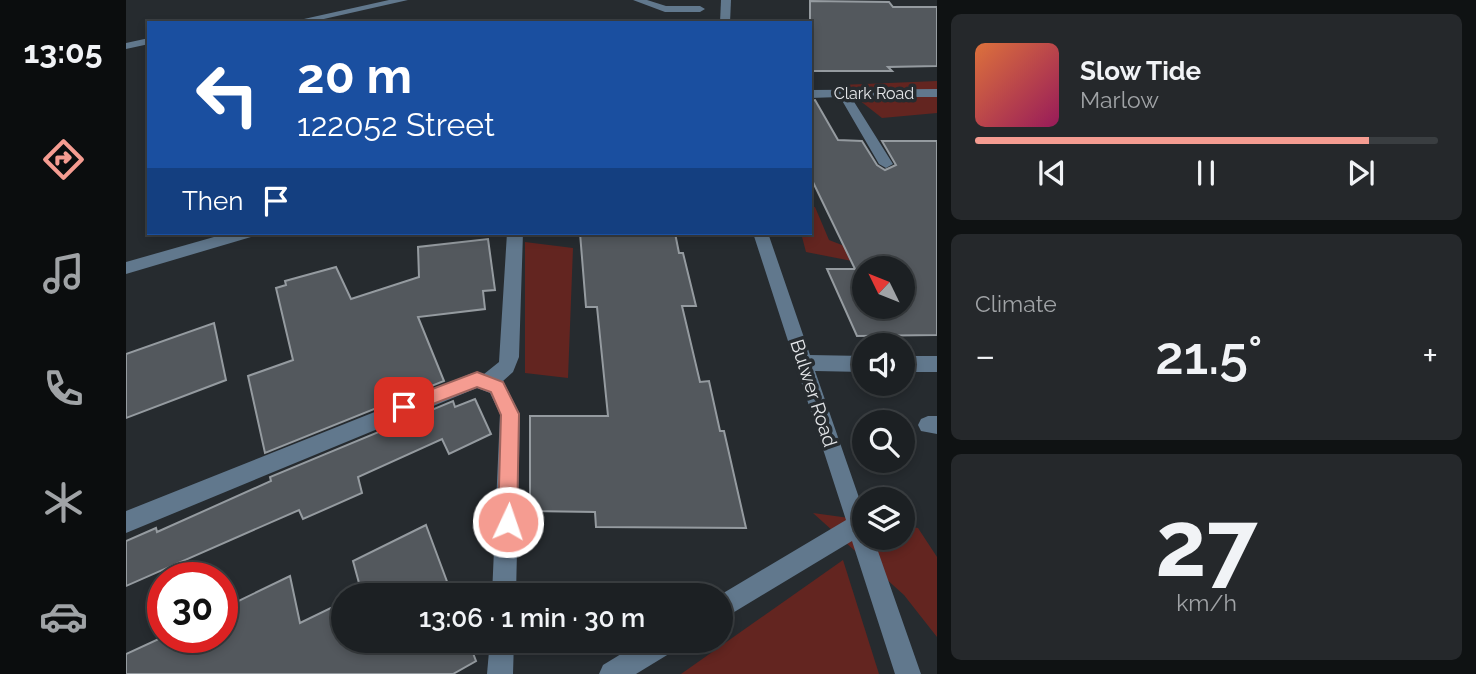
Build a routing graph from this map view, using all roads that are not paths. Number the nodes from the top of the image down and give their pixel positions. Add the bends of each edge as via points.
1 (403, 0) edge
2 (638, 0) edge
3 (726, 0) edge
4 (701, 4) edge
5 (299, 21) edge
6 (725, 21) edge
7 (147, 41) edge
8 (126, 46) edge
9 (812, 93) edge
10 (843, 93) junction
11 (937, 93) edge
12 (886, 164) dead end
13 (239, 235) edge
14 (515, 235) edge
15 (761, 235) edge
16 (126, 268) edge
17 (806, 363) junction
18 (852, 364) edge
19 (915, 364) edge
20 (937, 364) edge
21 (488, 382) junction
22 (852, 510) edge
23 (126, 522) edge
24 (852, 529) edge
25 (865, 550) edge
26 (504, 583) edge
27 (733, 601) edge
28 (501, 653) edge
29 (647, 653) edge
30 (500, 674) edge
31 (612, 674) edge
32 (908, 674) edge

1 - 5 street
2 - 4 street via 650,10
3 - 6 street
7 - 8 street
9 - 10 street, Clark Road
10 - 11 street, Clark Road
10 - 12 street
13 - 16 street
14 - 21 street via 510,358 507,367
15 - 17 street, Bulwer Road
17 - 18 street
17 - 22 street, Bulwer Road
19 - 20 street
21 - 23 street via 465,383
21 - 26 street via 497,387 510,414
24 - 27 street
25 - 32 street, Bulwer Road
28 - 30 street
29 - 31 street

